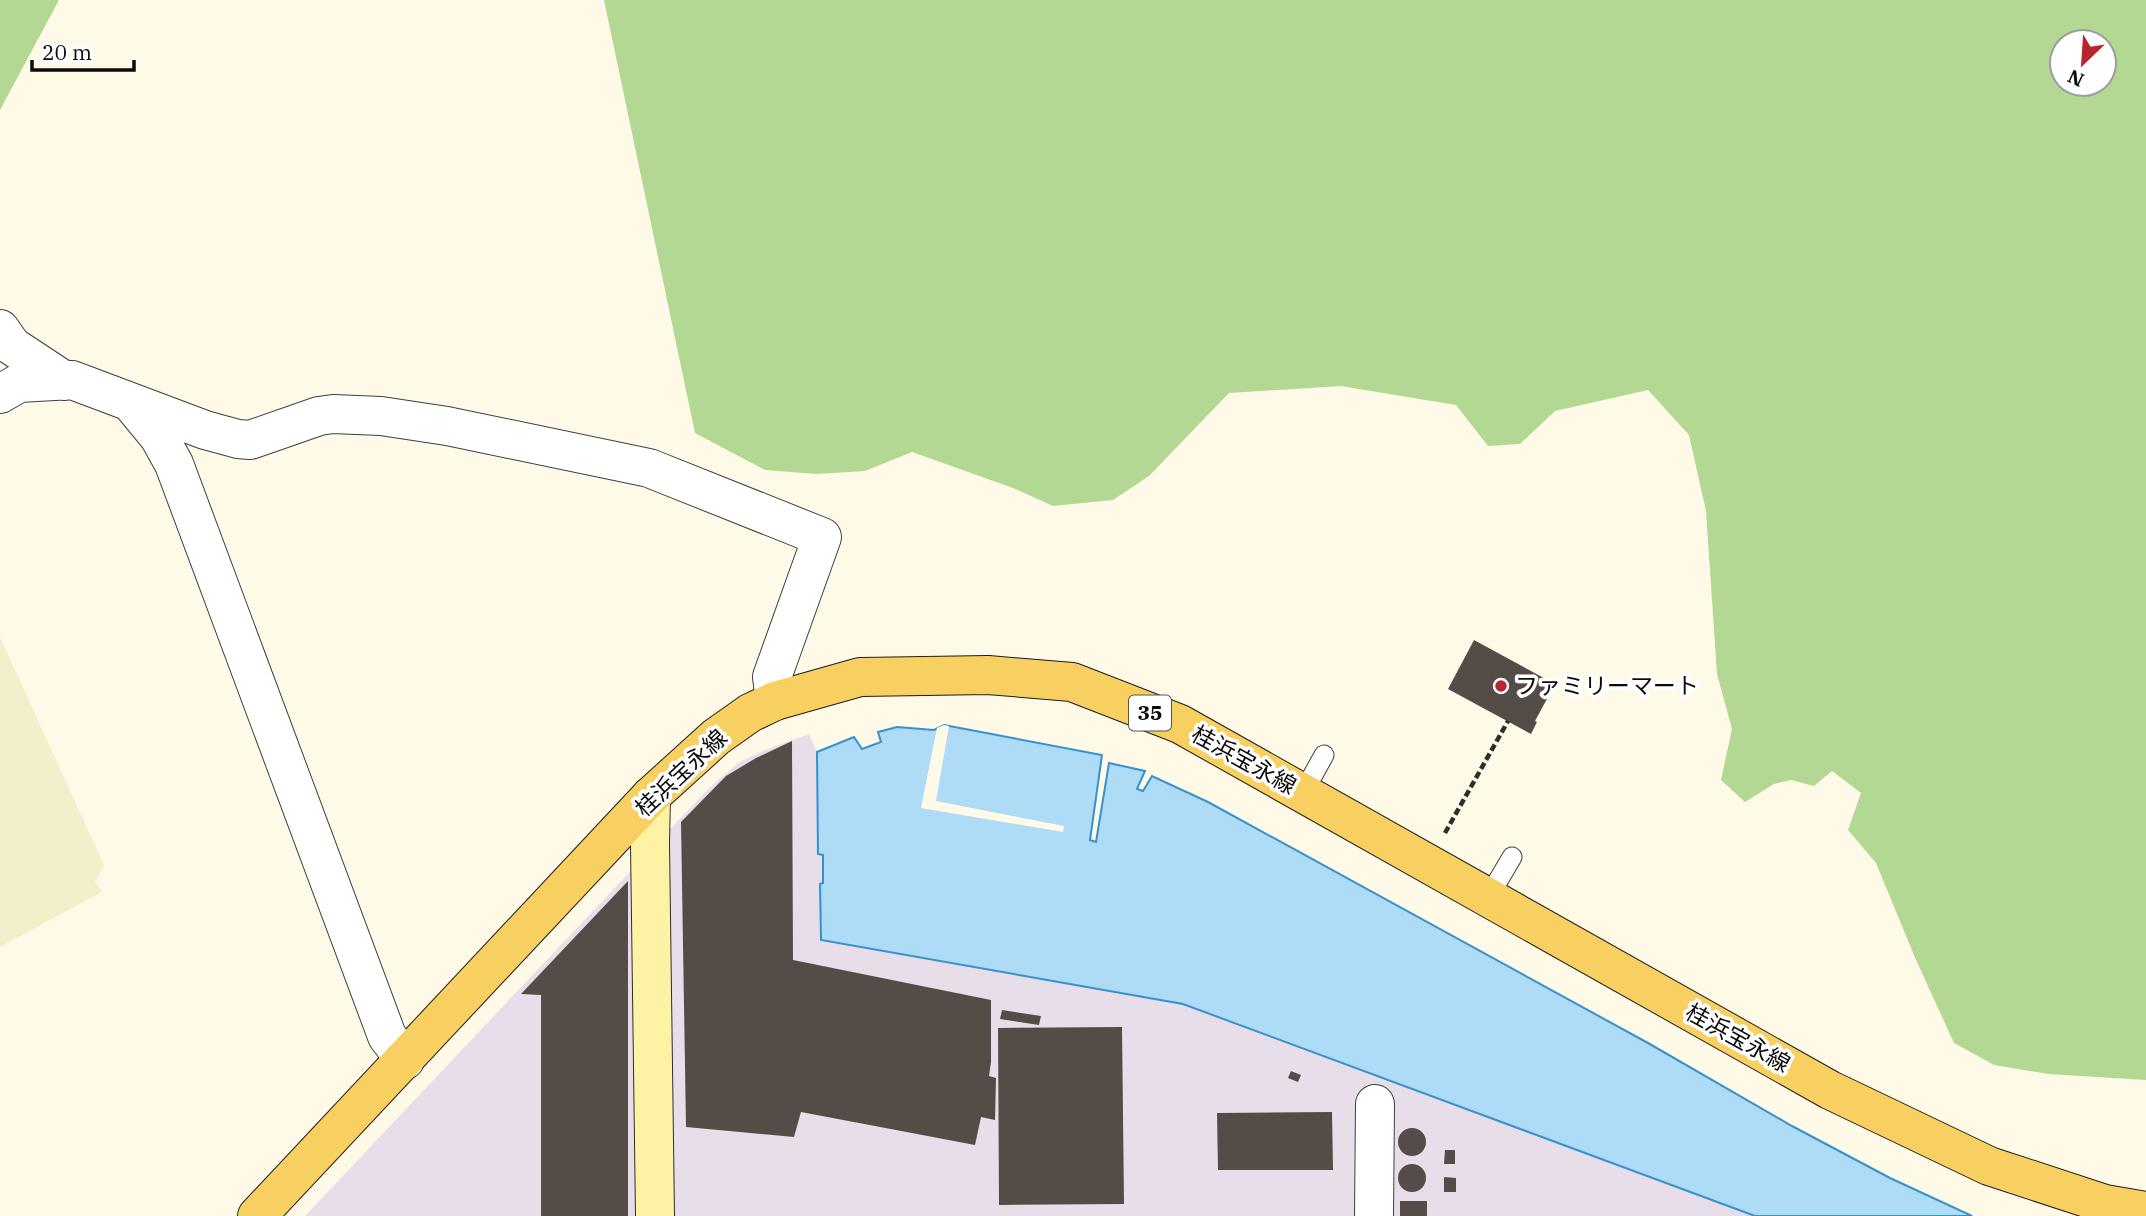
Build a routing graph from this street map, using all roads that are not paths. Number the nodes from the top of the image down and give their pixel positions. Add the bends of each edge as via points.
1 (0, 329) edge
2 (65, 381) junction
3 (0, 394) edge
4 (131, 403) junction
5 (775, 701) junction
6 (1324, 755) dead end
7 (1303, 793) junction
8 (652, 796) junction
9 (1512, 856) dead end
10 (1488, 898) junction
11 (405, 1060) junction
12 (1375, 1104) dead end
13 (2146, 1211) edge
14 (257, 1216) edge
15 (654, 1216) edge
16 (1374, 1216) edge

1 - 2 street via 12,346
2 - 3 street via 19,383
2 - 4 street
4 - 5 street via 205,430 250,440 332,414 447,426 649,468 822,537 772,677
4 - 11 street via 174,464 387,1037
5 - 7 main road, 桂浜宝永線 / 35 via 860,677 988,675 1072,682 1180,724
5 - 8 main road, 桂浜宝永線 / 35 via 716,737
6 - 7 lane
7 - 10 main road, 桂浜宝永線 / 35
8 - 11 main road, 桂浜宝永線 / 35
8 - 15 street
9 - 10 lane
10 - 13 main road, 桂浜宝永線 / 35 via 1830,1090 1989,1167 2105,1204
11 - 14 main road, 桂浜宝永線 / 35
12 - 16 street

